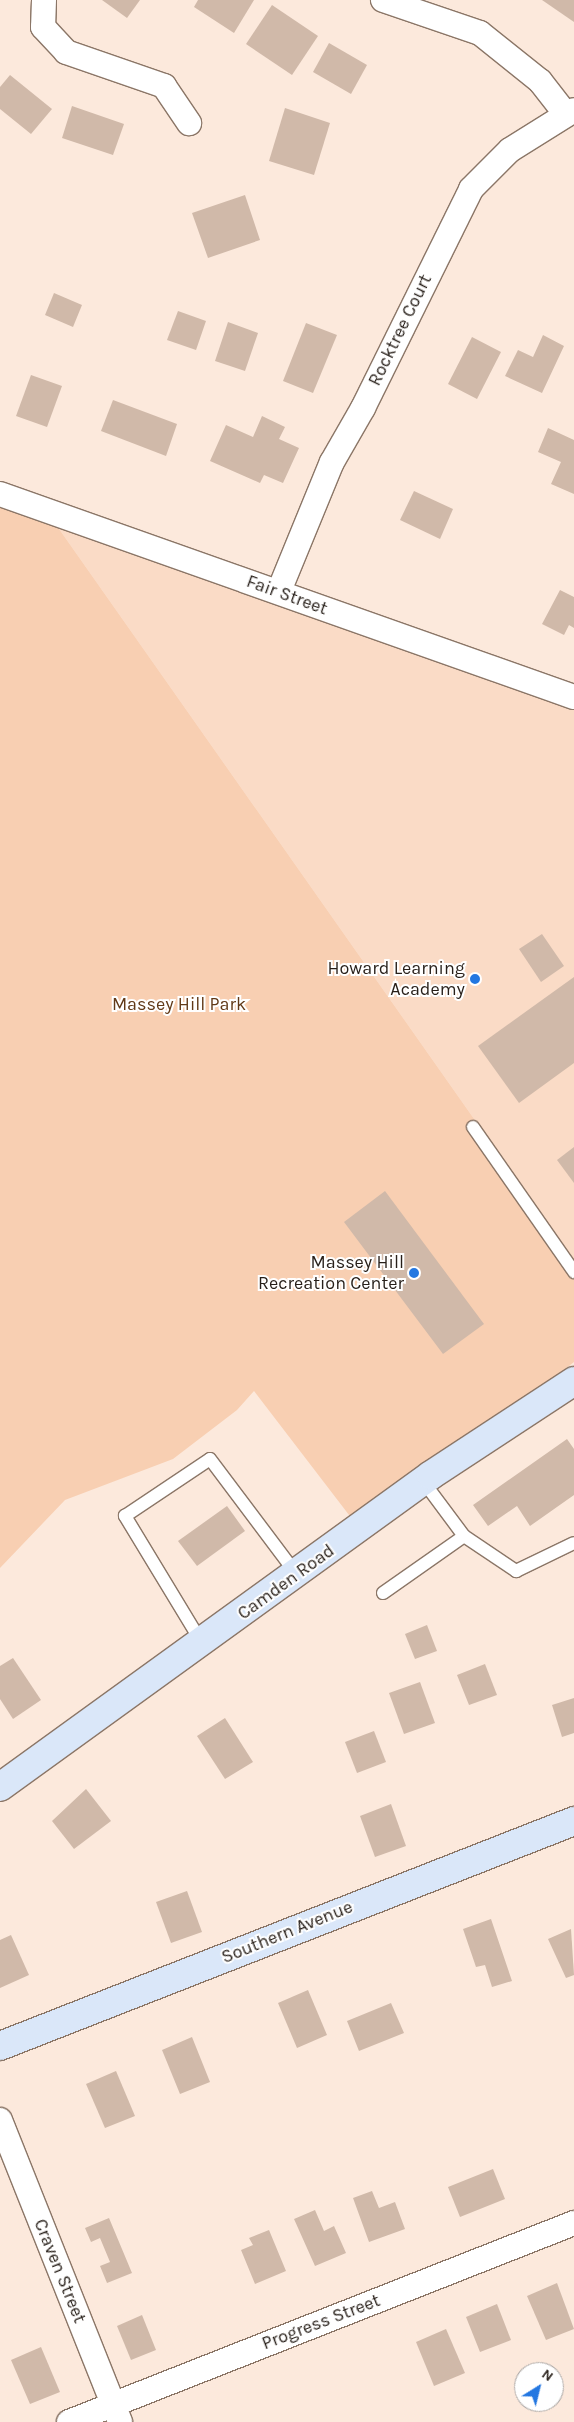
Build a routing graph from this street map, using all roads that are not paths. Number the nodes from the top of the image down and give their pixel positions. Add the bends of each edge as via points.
1 (44, 0) edge
2 (383, 0) edge
3 (569, 112) edge
4 (189, 123) dead end
5 (0, 494) edge
6 (278, 592) junction
7 (574, 697) edge
8 (473, 1127) dead end
9 (574, 1272) edge
10 (574, 1381) edge
11 (423, 1481) junction
12 (464, 1536) junction
13 (574, 1543) edge
14 (298, 1575) junction
15 (383, 1593) dead end
16 (202, 1643) junction
17 (0, 1787) edge
18 (574, 1821) edge
19 (0, 2046) edge
20 (0, 2120) edge
21 (574, 2223) edge
22 (116, 2413) edge
23 (69, 2422) edge

1 - 4 street via 42,27 66,52 164,86
2 - 3 street via 480,33 540,81
3 - 6 street, Rocktree Court via 510,150 471,189 332,462
5 - 6 street, Fair Street
6 - 7 street, Fair Street
8 - 9 lane
10 - 11 street, Camden Road
11 - 12 lane
11 - 14 street, Camden Road
12 - 13 lane via 516,1571
12 - 15 lane
14 - 16 street, Camden Road
14 - 16 lane via 210,1459 125,1516
16 - 17 street, Camden Road
18 - 19 street, Southern Avenue
20 - 22 street, Craven Street
21 - 22 street, Progress Street
22 - 23 street, Progress Street

